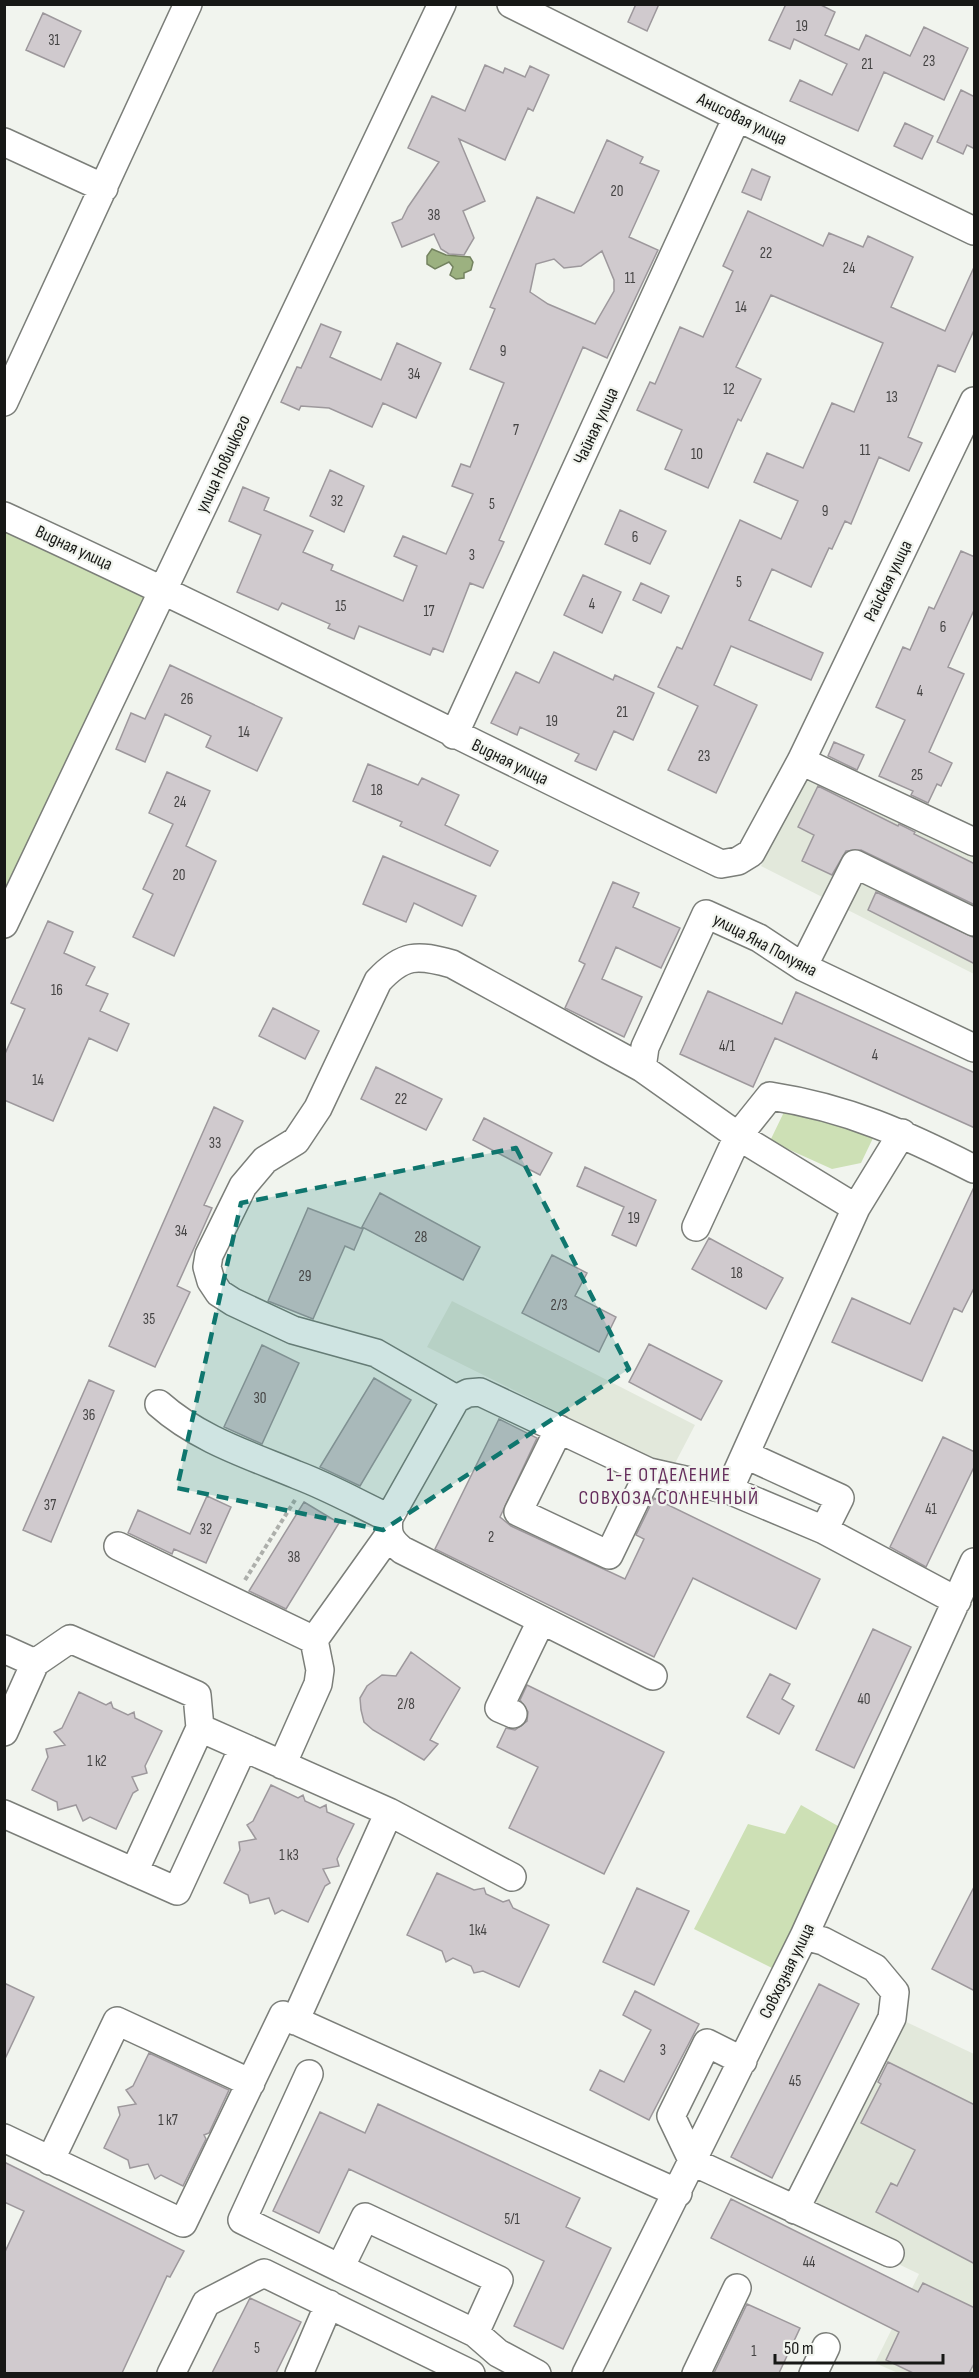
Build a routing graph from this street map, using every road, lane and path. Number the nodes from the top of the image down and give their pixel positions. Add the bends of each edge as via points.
1 (188, 4) edge
2 (442, 4) edge
3 (511, 4) edge
4 (737, 117) junction
5 (4, 142) edge
6 (104, 188) junction
7 (975, 231) edge
8 (975, 401) edge
9 (4, 402) edge
10 (4, 516) edge
11 (163, 589) junction
12 (454, 735) junction
13 (801, 761) junction
14 (975, 842) edge
15 (975, 922) edge
16 (4, 924) edge
17 (803, 967) junction
18 (975, 1048) edge
19 (642, 1068) junction
20 (902, 1132) junction
21 (738, 1136) junction
22 (975, 1168) edge
23 (856, 1208) junction
24 (696, 1227) dead end
25 (456, 1399) junction
26 (159, 1404) dead end
27 (560, 1429) junction
28 (746, 1455) junction
29 (649, 1472) junction
30 (308, 1480) junction
31 (729, 1490) junction
32 (389, 1527) junction
33 (824, 1530) junction
34 (118, 1546) dead end
35 (975, 1562) edge
36 (232, 1601) junction
37 (957, 1601) junction
38 (541, 1621) junction
39 (314, 1640) junction
40 (4, 1648) edge
41 (35, 1663) junction
42 (653, 1676) dead end
43 (513, 1714) dead end
44 (200, 1728) junction
45 (4, 1732) edge
46 (243, 1748) junction
47 (282, 1765) junction
48 (389, 1812) junction
49 (4, 1814) edge
50 (134, 1872) junction
51 (512, 1877) dead end
52 (804, 1936) junction
53 (296, 2021) junction
54 (743, 2061) junction
55 (309, 2074) dead end
56 (251, 2083) junction
57 (4, 2138) edge
58 (51, 2161) junction
59 (693, 2162) junction
60 (678, 2193) junction
61 (795, 2210) junction
62 (890, 2253) dead end
63 (340, 2268) junction
64 (737, 2288) dead end
65 (329, 2304) junction
66 (475, 2333) junction
67 (826, 2347) dead end
68 (461, 2372) edge
69 (171, 2373) edge
70 (299, 2373) edge
71 (537, 2373) edge
72 (586, 2373) edge
73 (696, 2373) edge
74 (813, 2373) edge

1 - 6 street
2 - 11 street, улица Новицкого
3 - 4 street, Анисовая улица
4 - 7 street, Анисовая улица
4 - 12 street, Чайная улица
5 - 6 street
6 - 9 street
8 - 13 street, Райская улица
10 - 11 street, Видная улица
11 - 12 street, Видная улица
11 - 16 street, улица Новицкого
12 - 13 street, Видная улица via 721,864 738,861 751,853
13 - 14 street
15 - 17 street via 855,864
17 - 18 street, улица Яна Полуяна
17 - 19 street, улица Яна Полуяна via 759,939 706,914 645,1047
19 - 21 street
19 - 25 street via 452,964 410,957 393,965 378,981 318,1107 296,1141 265,1160 243,1186 209,1255 209,1274 219,1293 293,1329 376,1353
20 - 21 street via 818,1104 770,1096
20 - 22 street
20 - 23 street
21 - 23 street
21 - 24 street
23 - 28 street
25 - 27 street via 480,1392
25 - 32 street
26 - 30 street via 180,1423 257,1461
27 - 29 street
27 - 29 street via 518,1512 609,1555
28 - 31 street
28 - 33 street via 840,1497
29 - 31 street
30 - 32 street
30 - 36 path
31 - 33 street
32 - 38 street via 393,1542 402,1550
32 - 39 street
33 - 37 street
34 - 36 street
35 - 37 street, Совхозная улица
36 - 39 street
37 - 52 street, Совхозная улица
38 - 42 street
38 - 43 street via 500,1708
39 - 47 street via 320,1670 318,1684
40 - 41 street
41 - 44 street via 70,1639 197,1695
41 - 45 street
44 - 46 street
44 - 50 street
46 - 47 street
46 - 50 street via 177,1891
47 - 48 street
48 - 51 street
48 - 53 street
49 - 50 street
52 - 54 street, Совхозная улица
52 - 61 street via 823,1941 875,1968 895,1992 892,2018
53 - 56 street via 283,2015
53 - 60 street
54 - 59 street, Совхозная улица
54 - 59 street via 707,2043 671,2116
55 - 63 street via 242,2220
56 - 58 street via 183,2223
56 - 58 street via 117,2021
57 - 58 street
59 - 60 street, Совхозная улица
59 - 61 street
60 - 72 street, Совхозная улица
61 - 62 street
63 - 66 street
63 - 66 street via 365,2217 488,2275 498,2280
64 - 73 street
65 - 68 street
65 - 69 street via 264,2273 206,2303
65 - 70 street
66 - 71 street via 498,2353
67 - 74 street

